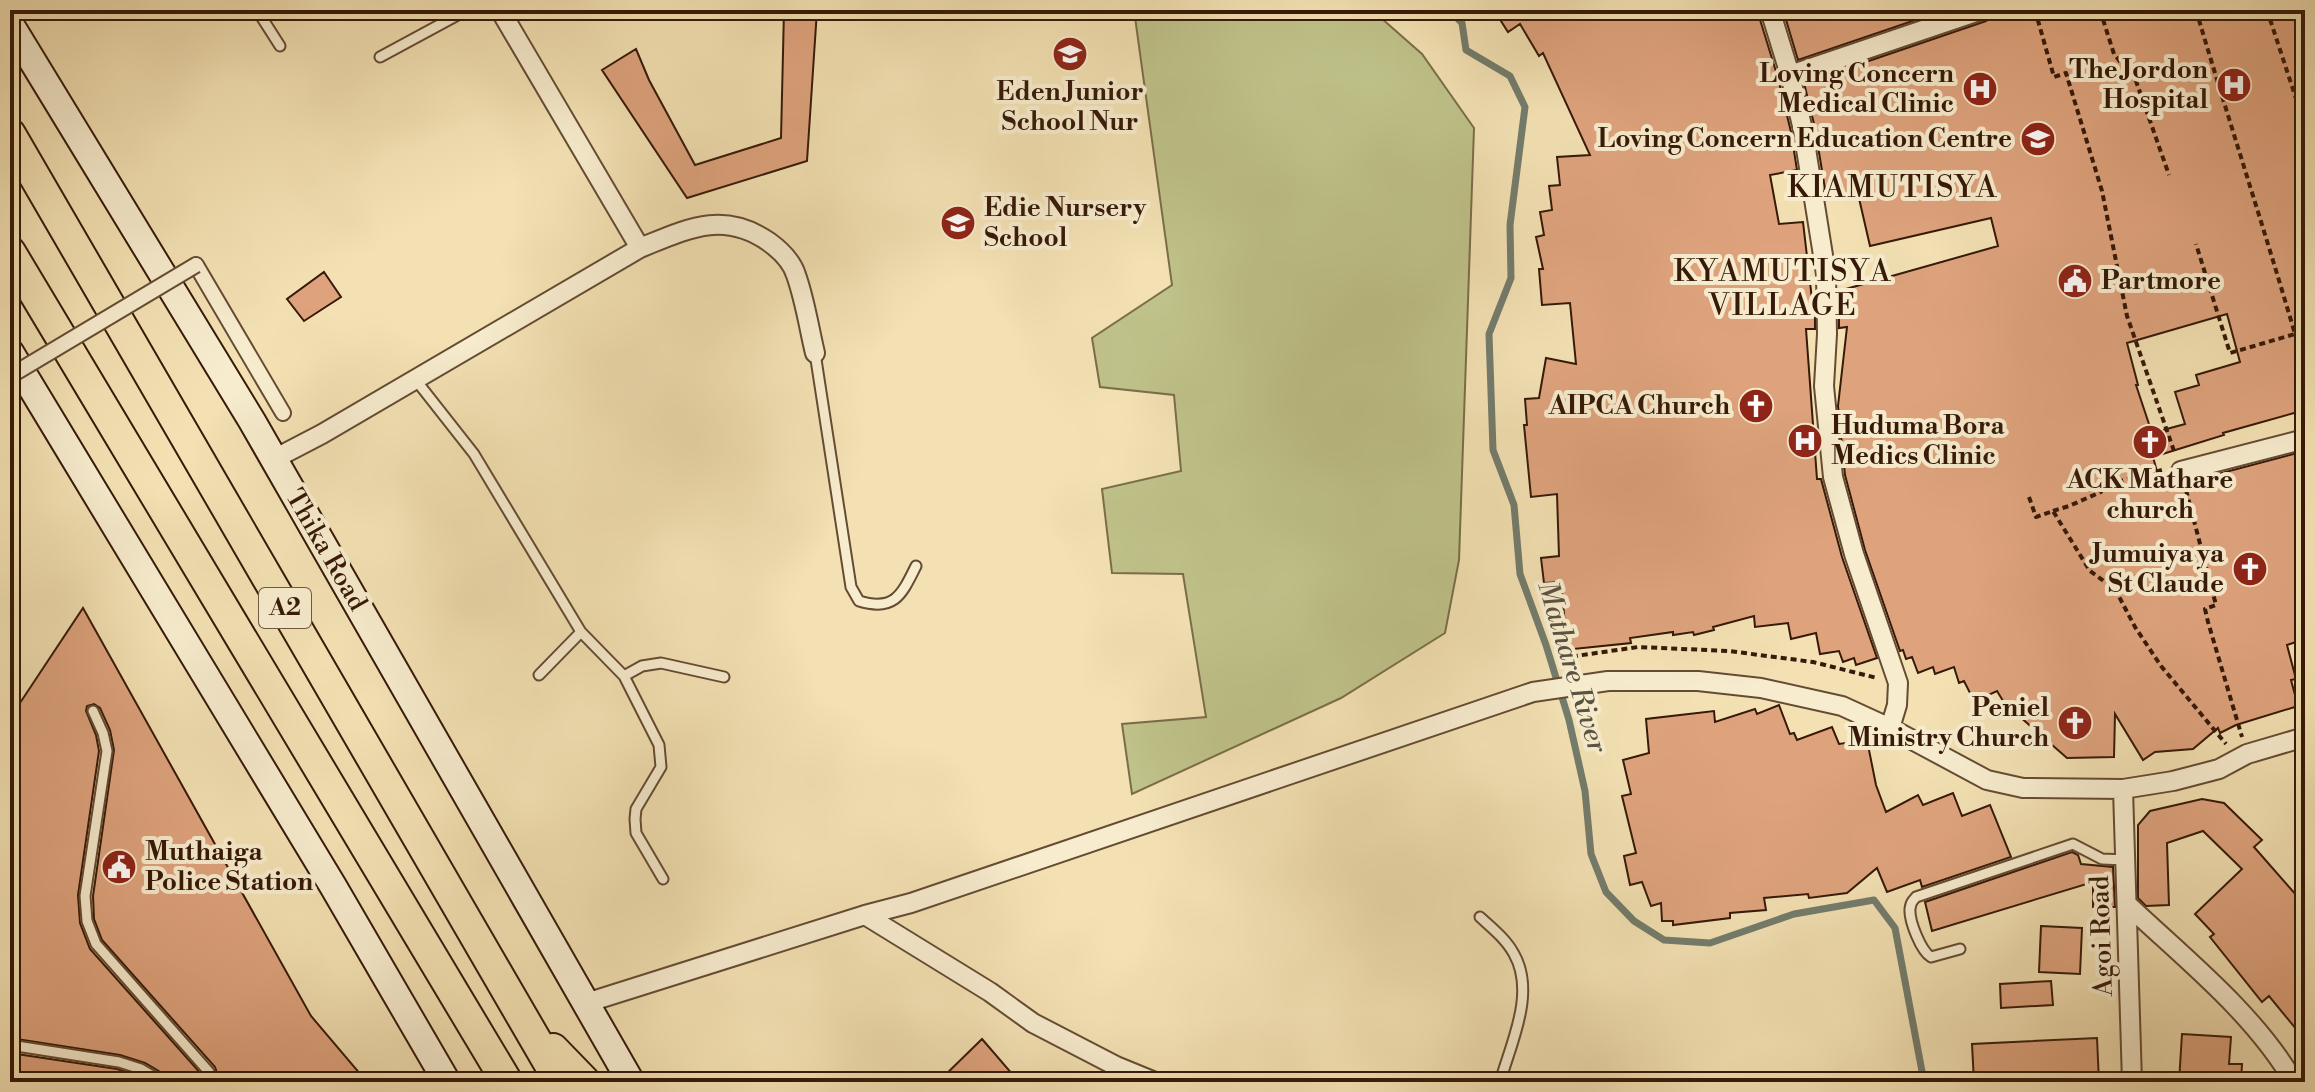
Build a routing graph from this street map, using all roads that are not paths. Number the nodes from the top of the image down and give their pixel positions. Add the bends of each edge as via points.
1 (257, 10) edge
2 (467, 10) edge
3 (500, 10) edge
4 (1770, 10) edge
5 (1982, 10) edge
6 (10, 24) edge
7 (280, 46) dead end
8 (380, 57) dead end
9 (1790, 75) junction
10 (10, 134) edge
11 (640, 248) junction
12 (10, 252) edge
13 (10, 352) edge
14 (815, 353) joint
15 (10, 376) edge
16 (415, 379) junction
17 (283, 413) dead end
18 (2305, 439) edge
19 (274, 459) junction
20 (2181, 471) road end
21 (916, 566) dead end
22 (581, 632) junction
23 (539, 675) dead end
24 (624, 676) junction
25 (724, 677) dead end
26 (93, 711) dead end
27 (1890, 728) junction
28 (2305, 737) edge
29 (2123, 789) junction
30 (2126, 860) junction
31 (663, 879) dead end
32 (2128, 905) junction
33 (865, 915) junction
34 (1480, 917) dead end
35 (1960, 949) dead end
36 (586, 1003) junction
37 (526, 1022) junction
38 (10, 1045) edge
39 (163, 1082) edge
40 (213, 1082) edge
41 (447, 1082) edge
42 (507, 1082) edge
43 (560, 1082) edge
44 (585, 1082) edge
45 (631, 1082) edge
46 (1155, 1082) edge
47 (1500, 1082) edge
48 (1803, 1082) edge
49 (1814, 1082) edge
50 (2132, 1082) edge
51 (2294, 1082) edge

1 - 7 lane
2 - 8 lane
3 - 11 street
4 - 9 street
5 - 9 street
6 - 19 main road, Thika Road
9 - 27 street via 1826,274 1824,386 1833,477 1898,683
10 - 37 highway, A2
11 - 14 street via 702,226 730,224 758,235 780,250 796,272
11 - 16 street
12 - 42 highway, A2
13 - 41 main road
14 - 21 lane via 851,587 859,601 890,602 902,595
15 - 17 street, bridge via 196,265
16 - 19 street
16 - 22 lane via 474,454
18 - 20 street
19 - 36 main road, Thika Road
22 - 23 lane
22 - 24 lane
24 - 25 lane via 661,663
24 - 31 lane via 662,757 635,819 636,833
26 - 40 lane via 107,751 85,896 87,921 96,944
27 - 29 street via 1987,780 2023,788
27 - 33 street via 1842,706 1698,681 1608,681 1533,692
28 - 29 street via 2247,754 2219,769
29 - 30 street, Agoi Road
30 - 32 street, Agoi Road
30 - 35 lane via 2102,859 2073,844 1916,897 1910,914 1923,950 1931,957
32 - 50 street, Agoi Road
32 - 51 street via 2246,1017
33 - 36 street
33 - 46 street via 1033,1023
34 - 47 lane via 1515,954 1521,973 1517,1026
36 - 45 main road, Thika Road
37 - 43 highway, A2
37 - 44 highway
38 - 39 lane via 119,1062
48 - 49 lane

